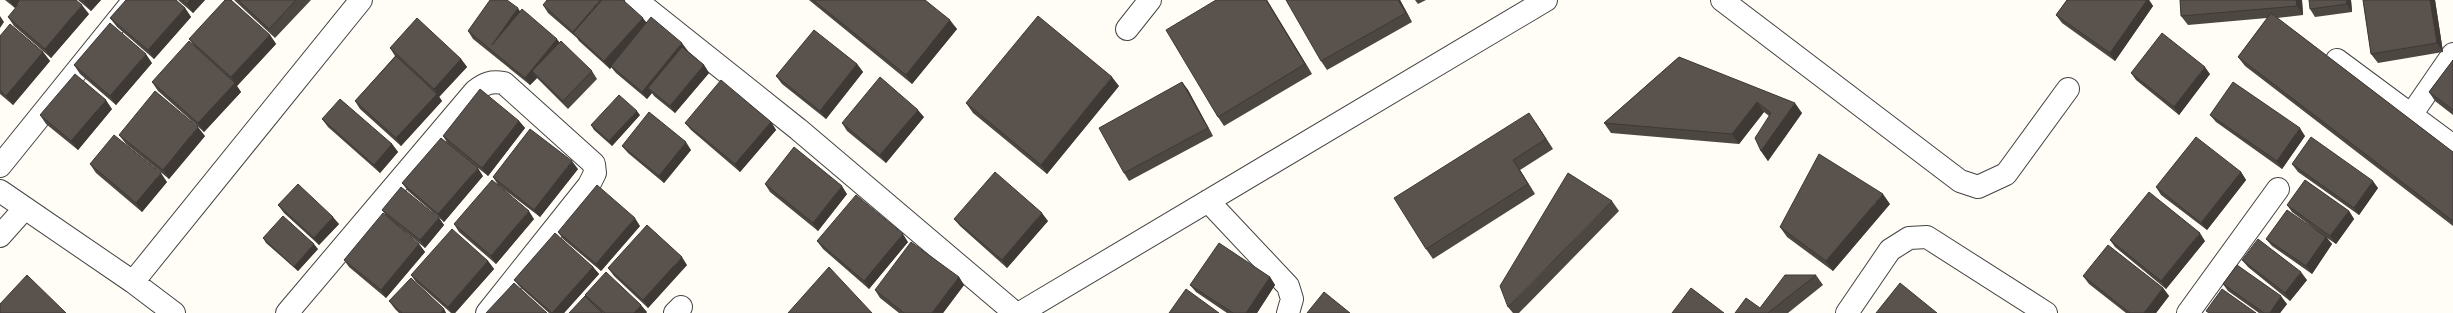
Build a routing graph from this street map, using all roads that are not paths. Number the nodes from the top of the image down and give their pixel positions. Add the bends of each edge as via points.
1 (134, 0) edge
2 (361, 0) edge
3 (636, 0) edge
4 (1150, 0) edge
5 (1546, 0) edge
6 (1722, 0) edge
7 (1127, 29) dead end
8 (2453, 54) edge
9 (2337, 60) dead end
10 (2068, 88) dead end
11 (2411, 115) junction
12 (2453, 146) edge
13 (0, 166) edge
14 (2278, 189) dead end
15 (0, 191) edge
16 (1208, 201) junction
17 (25, 208) junction
18 (0, 236) edge
19 (133, 282) junction
20 (2034, 310) edge
21 (174, 313) edge
22 (287, 313) edge
23 (487, 313) edge
24 (1015, 313) edge
25 (1020, 313) edge
26 (1288, 313) edge
27 (1847, 313) edge
28 (2188, 313) edge

1 - 13 street
2 - 19 street
3 - 24 street via 798,129
4 - 7 street
5 - 16 street
6 - 10 street via 1960,182 1978,187 2006,174
8 - 11 street
9 - 11 street
11 - 12 street
14 - 28 street
15 - 17 street
16 - 25 street
16 - 26 street via 1288,286 1292,299
17 - 18 street
17 - 19 street
19 - 21 street
20 - 27 street via 1927,237 1909,238 1890,250
22 - 23 street via 475,91 487,82 496,82 504,83 594,164 595,173 589,185

